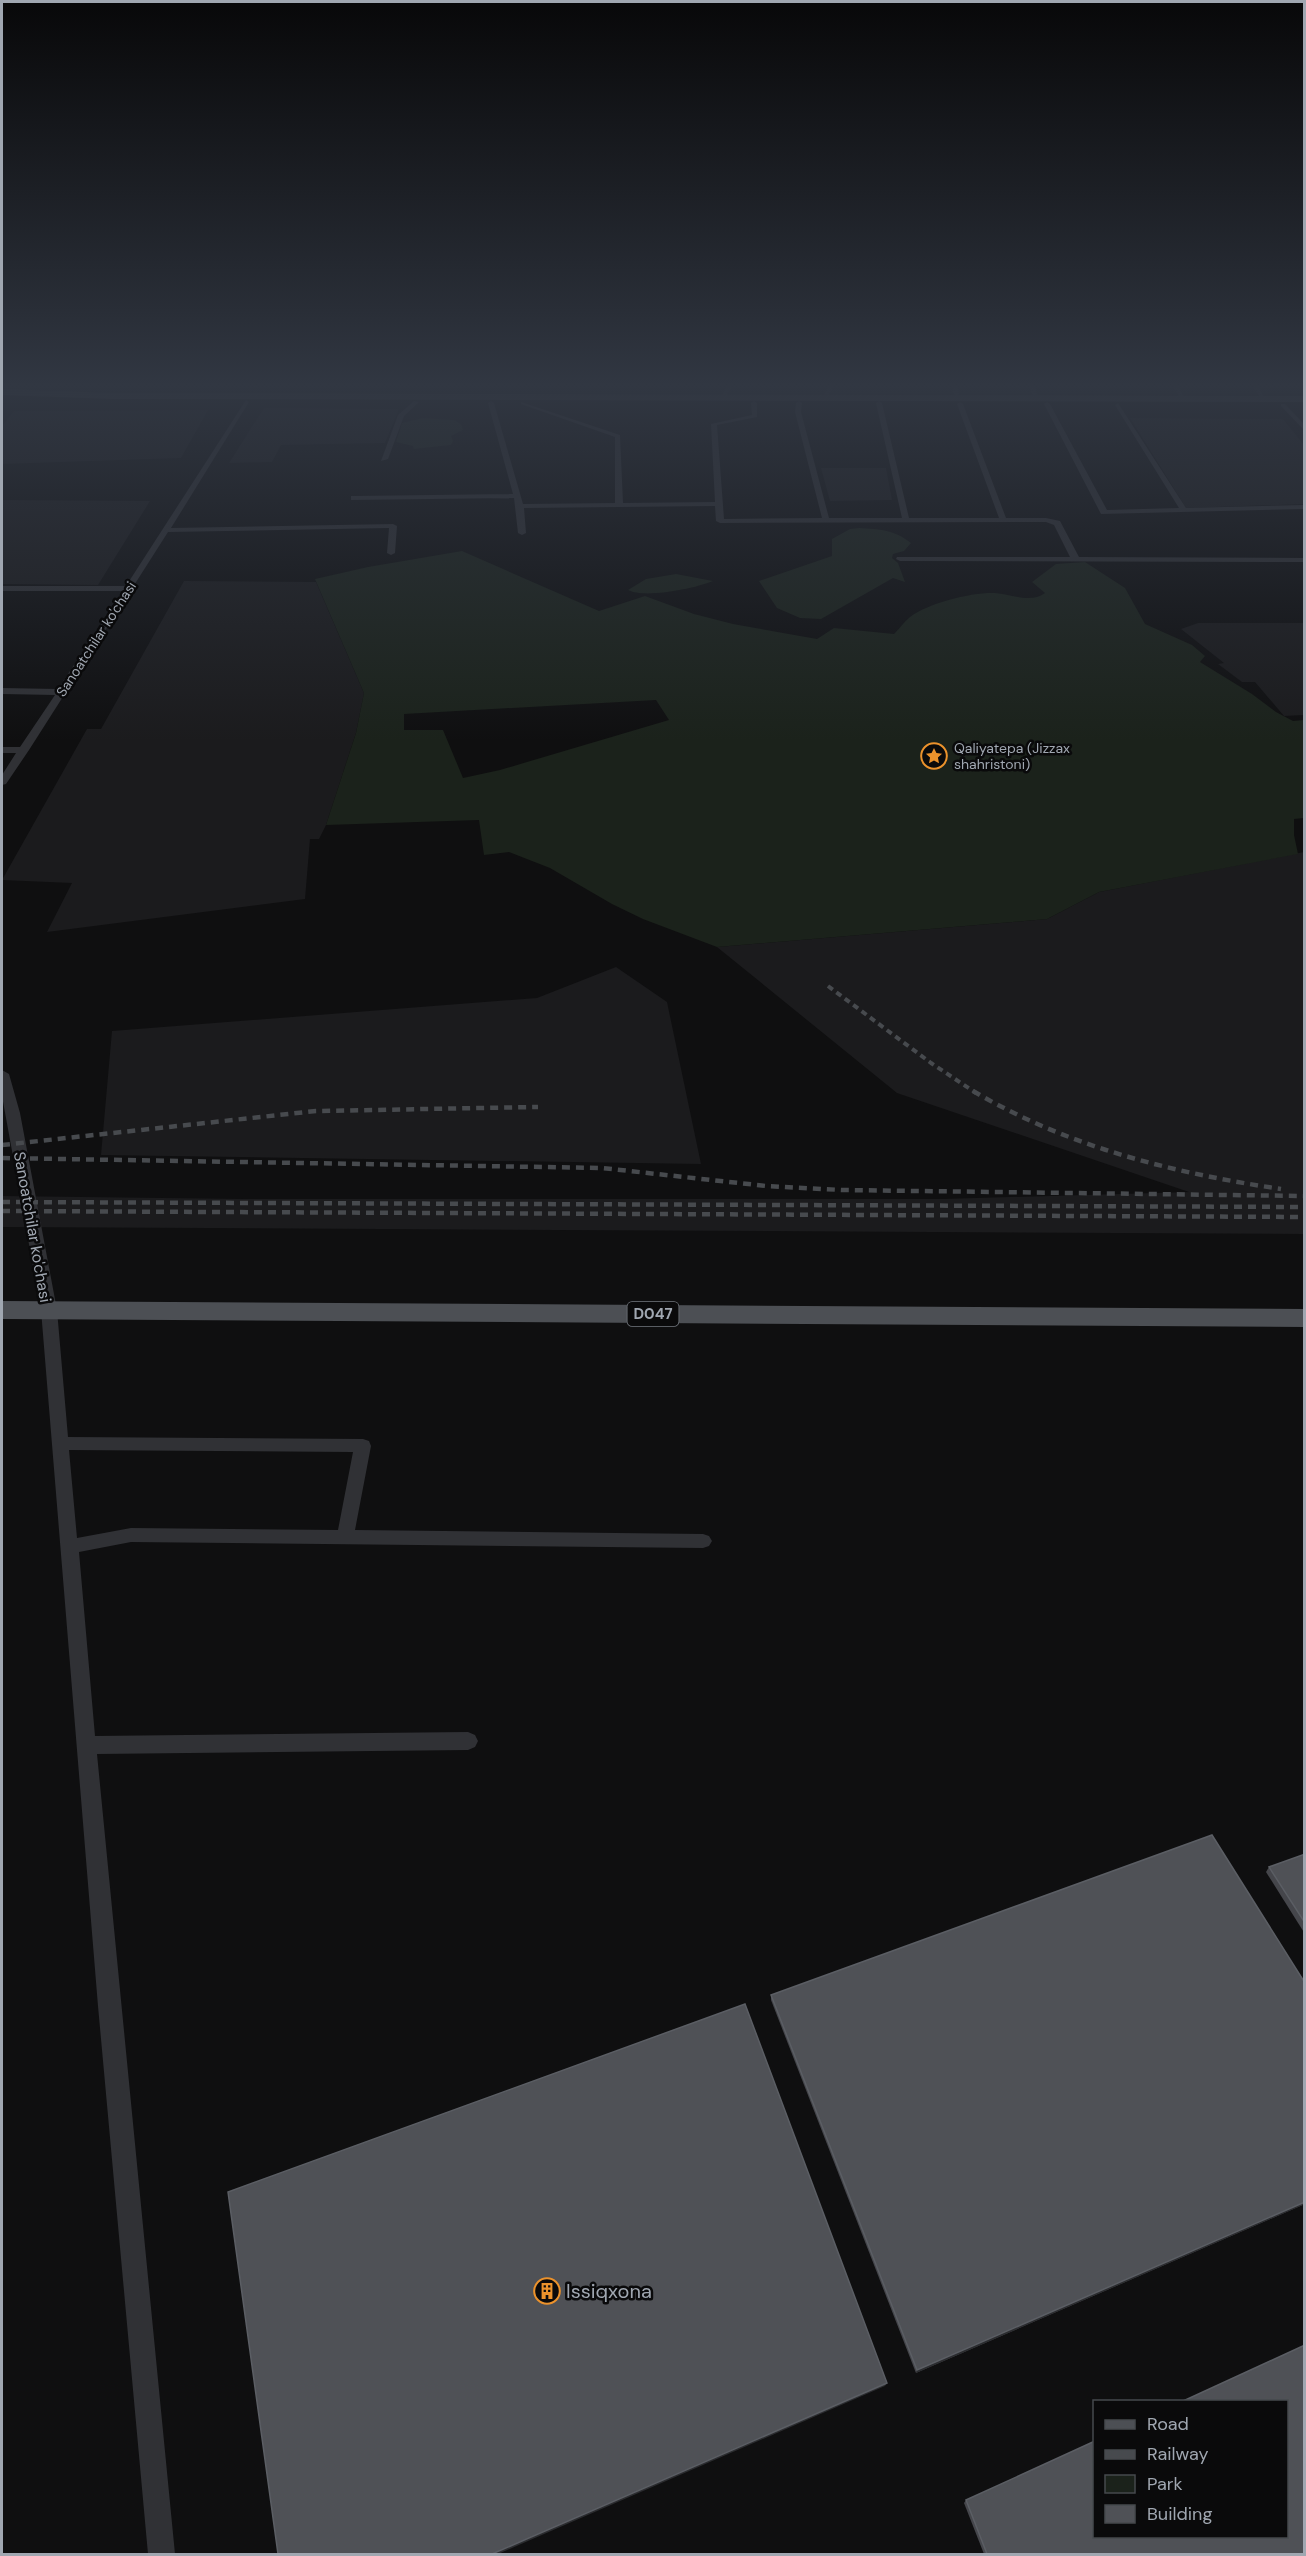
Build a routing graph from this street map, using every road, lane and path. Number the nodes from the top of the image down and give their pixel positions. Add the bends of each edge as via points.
1 (183, 502) edge
2 (519, 502) edge
3 (821, 502) edge
4 (902, 502) edge
5 (998, 502) edge
6 (1099, 502) edge
7 (1179, 502) edge
8 (719, 504) joint
9 (620, 505) joint
10 (520, 506) junction
11 (1305, 507) edge
12 (1184, 510) junction
13 (1004, 519) junction
14 (825, 520) junction
15 (906, 520) junction
16 (166, 530) junction
17 (522, 533) dead end
18 (391, 553) dead end
19 (1075, 558) junction
20 (900, 559) dead end
21 (1305, 560) edge
22 (2, 588) edge
23 (129, 589) junction
24 (2, 691) edge
25 (60, 692) junction
26 (2, 750) edge
27 (24, 750) junction
28 (2, 782) edge
29 (2, 1074) edge
30 (7, 1114) edge
31 (2, 1310) edge
32 (48, 1310) junction
33 (1305, 1318) edge
34 (60, 1443) junction
35 (345, 1538) junction
36 (703, 1541) dead end
37 (69, 1547) junction
38 (468, 1741) dead end
39 (87, 1745) junction
40 (162, 2554) edge

1 - 16 street, Sanoatchilar ko'chasi
2 - 10 street
3 - 14 street
4 - 15 street
5 - 13 street
6 - 12 street via 1104,512
7 - 12 street
8 - 9 street
8 - 14 street via 720,521
9 - 10 street
10 - 17 street
11 - 12 street
13 - 15 street
13 - 19 street via 1046,519 1057,523
14 - 15 street
16 - 18 street via 393,526
16 - 23 street, Sanoatchilar ko'chasi
19 - 20 street
19 - 21 street
22 - 23 street
23 - 25 street, Sanoatchilar ko'chasi
24 - 25 street
25 - 27 street, Sanoatchilar ko'chasi
26 - 27 street
27 - 28 street, Sanoatchilar ko'chasi
29 - 30 street, Sanoatchilar ko'chasi
30 - 32 street, Sanoatchilar ko'chasi
31 - 32 main road, D047
32 - 33 main road, D047
32 - 34 street, Sanoatchilar ko'chasi
34 - 35 street via 363,1446
34 - 37 street, Sanoatchilar ko'chasi
35 - 36 street
35 - 37 street via 131,1535
37 - 39 street, Sanoatchilar ko'chasi
38 - 39 street
39 - 40 street, Sanoatchilar ko'chasi

